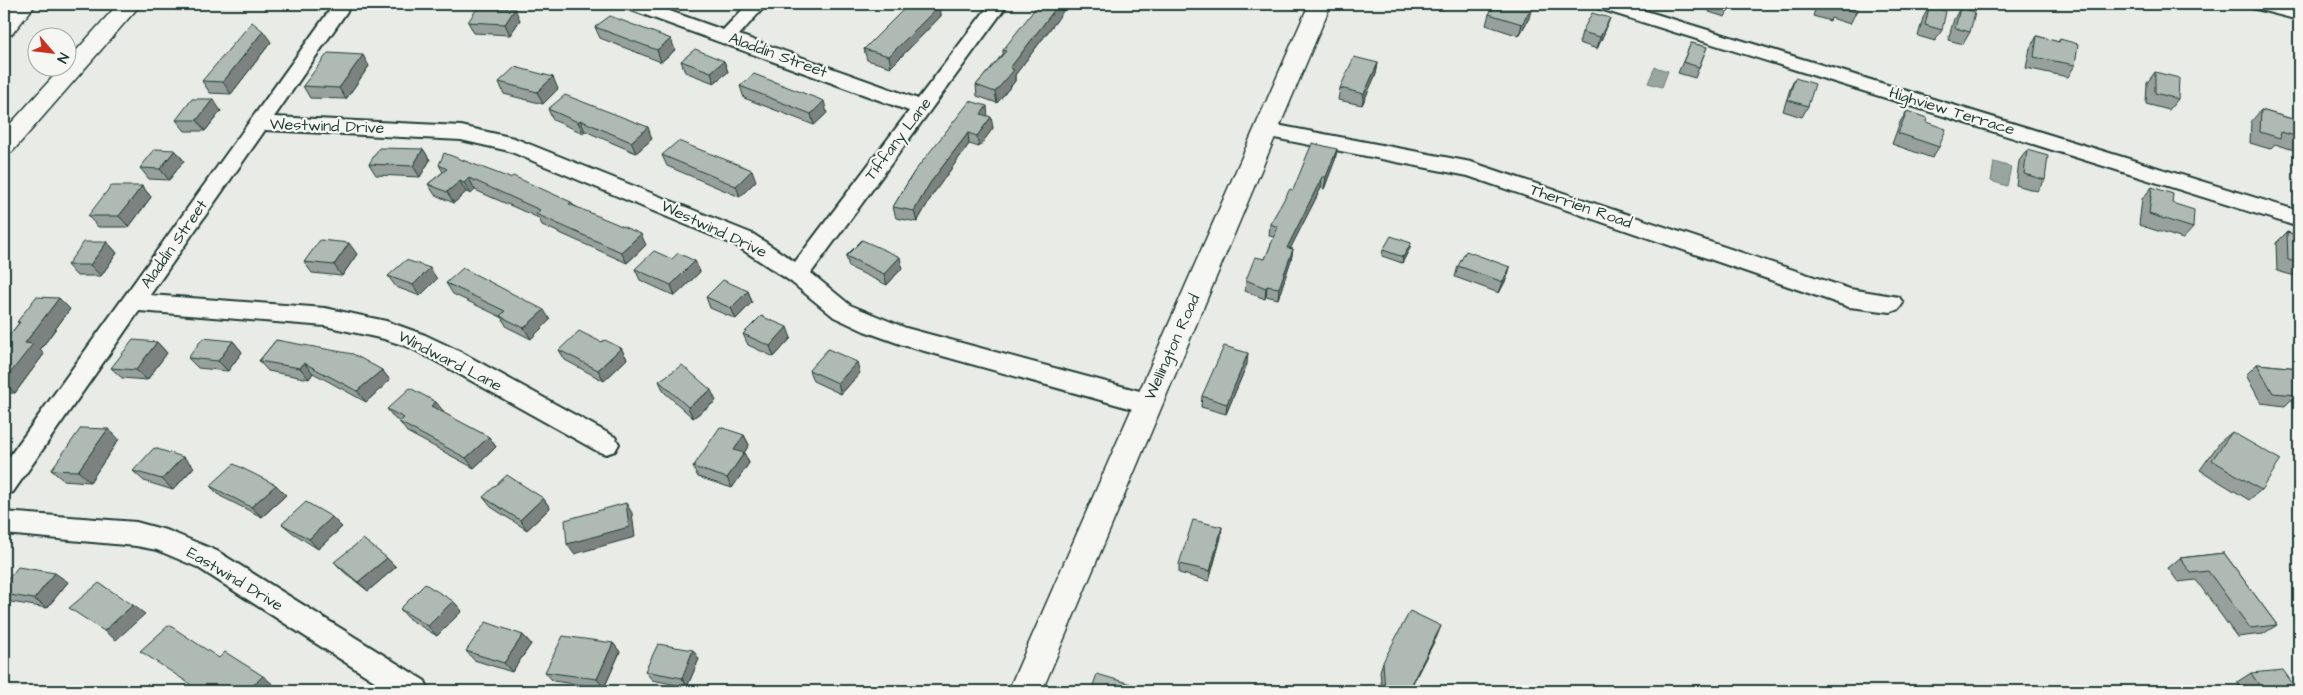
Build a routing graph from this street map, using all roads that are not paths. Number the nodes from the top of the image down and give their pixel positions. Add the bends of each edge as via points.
1 (25, 4) edge
2 (130, 4) edge
3 (344, 4) edge
4 (634, 4) edge
5 (758, 4) edge
6 (999, 4) edge
7 (1320, 4) edge
8 (1604, 4) edge
9 (2259, 4) edge
10 (2299, 14) edge
11 (4, 29) edge
12 (726, 37) junction
13 (922, 108) junction
14 (260, 123) junction
15 (1266, 130) junction
16 (4, 146) edge
17 (2299, 219) edge
18 (798, 275) junction
19 (133, 302) junction
20 (1891, 303) dead end
21 (1147, 403) junction
22 (606, 444) dead end
23 (4, 484) edge
24 (4, 523) edge
25 (415, 691) edge
26 (1025, 691) edge

1 - 11 main road
2 - 16 main road
3 - 14 street, Aladdin Street
4 - 12 street, Aladdin Street
5 - 12 street
6 - 13 street, Tiffany Lane
7 - 15 main road, Wellington Road
8 - 17 street, Highview Terrace
9 - 10 street
12 - 13 street, Aladdin Street
13 - 18 street, Tiffany Lane
14 - 18 street, Westwind Drive via 422,130 496,140 728,232 772,256
14 - 19 street, Aladdin Street
15 - 20 street, Therrien Road via 1471,169 1849,298
15 - 21 main road, Wellington Road
18 - 21 street, Westwind Drive via 842,311 872,326
19 - 22 street, Windward Lane via 325,317 386,330 451,358
19 - 23 street, Aladdin Street
21 - 26 main road, Wellington Road
24 - 25 street, Eastwind Drive via 136,534 181,547 206,559

